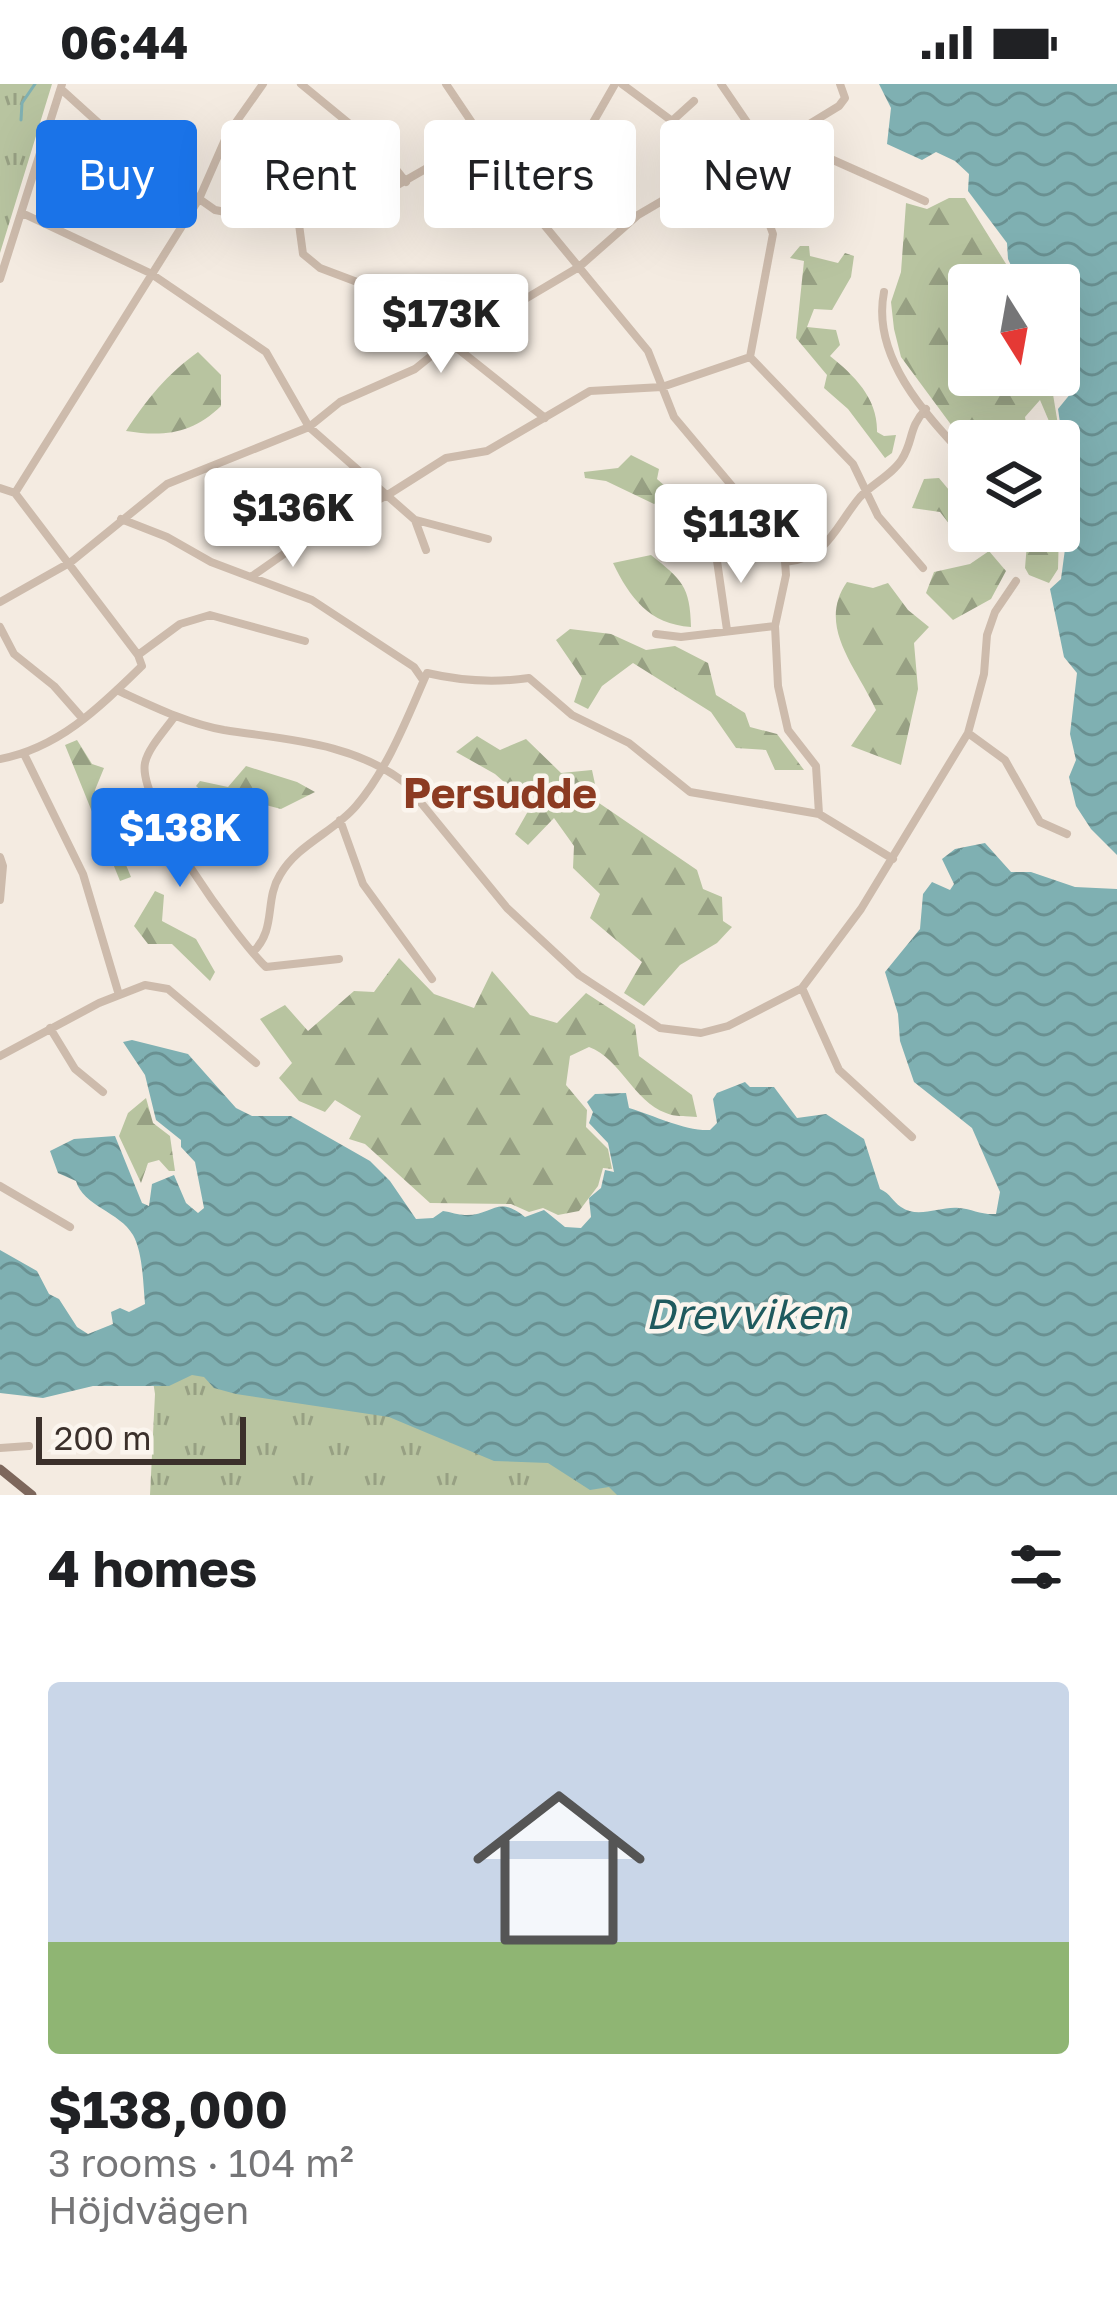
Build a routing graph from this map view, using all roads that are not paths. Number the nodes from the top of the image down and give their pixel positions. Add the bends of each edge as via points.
1 (263, 84) edge
2 (302, 84) edge
3 (446, 84) edge
4 (619, 84) edge
5 (722, 84) edge
6 (840, 84) edge
7 (62, 87) edge
8 (694, 101) dead end
9 (472, 120) edge
10 (596, 120) edge
11 (746, 120) edge
12 (812, 120) edge
13 (834, 160) edge
14 (424, 171) edge
15 (406, 182) junction
16 (400, 185) edge
17 (199, 199) junction
18 (925, 201) dead end
19 (660, 202) edge
20 (221, 211) edge
21 (22, 213) junction
22 (299, 228) edge
23 (547, 228) edge
24 (771, 228) edge
25 (579, 267) junction
26 (150, 273) junction
27 (0, 279) edge
28 (884, 292) dead end
29 (448, 345) junction
30 (750, 357) junction
31 (662, 387) junction
32 (926, 409) junction
33 (545, 418) junction
34 (309, 428) junction
35 (948, 436) edge
36 (0, 488) edge
37 (15, 493) junction
38 (865, 493) junction
39 (386, 496) junction
40 (120, 518) junction
41 (415, 520) junction
42 (488, 538) dead end
43 (716, 547) dead end
44 (426, 550) dead end
45 (71, 562) junction
46 (785, 562) junction
47 (923, 568) dead end
48 (251, 578) junction
49 (1016, 581) dead end
50 (0, 602) edge
51 (775, 626) junction
52 (0, 627) edge
53 (727, 631) junction
54 (656, 634) dead end
55 (305, 641) dead end
56 (138, 655) junction
57 (425, 677) junction
58 (117, 690) junction
59 (175, 716) junction
60 (83, 719) junction
61 (968, 733) junction
62 (24, 754) junction
63 (0, 759) edge
64 (382, 766) junction
65 (819, 814) junction
66 (340, 820) junction
67 (1067, 834) dead end
68 (0, 857) edge
69 (893, 859) junction
70 (0, 900) edge
71 (253, 952) junction
72 (338, 959) dead end
73 (433, 979) dead end
74 (802, 988) junction
75 (119, 995) junction
76 (50, 1028) junction
77 (0, 1056) edge
78 (256, 1064) dead end
79 (103, 1092) dead end
80 (912, 1137) dead end
81 (0, 1186) edge
82 (70, 1227) dead end
83 (29, 1446) dead end
84 (0, 1448) edge
85 (0, 1473) edge
86 (23, 1495) edge
87 (32, 1495) edge

1 - 17 street via 227,135
2 - 15 street via 379,148
3 - 9 street
4 - 8 street via 673,121
4 - 10 street
5 - 11 street
6 - 12 street via 845,98
7 - 17 street via 124,146
7 - 21 street
13 - 18 street
14 - 15 street
15 - 16 street
17 - 20 street
17 - 26 street
19 - 25 street
21 - 26 street
21 - 27 street
22 - 29 street via 303,254 320,268 389,294
23 - 25 street
24 - 30 street
25 - 29 street
25 - 31 street via 648,351
26 - 34 street via 266,352
26 - 37 street
28 - 32 street via 885,347
29 - 33 street
29 - 34 street via 340,402
30 - 31 street
30 - 38 street via 853,464
31 - 33 street via 590,391
31 - 46 street via 674,417 784,548
32 - 35 street
32 - 38 street via 912,424 902,459
33 - 39 street via 487,451 446,458
34 - 39 street
34 - 40 street via 167,484
36 - 37 street
37 - 45 street
38 - 46 street via 828,544
38 - 47 street
39 - 41 street
39 - 48 street via 321,528
40 - 45 street
40 - 48 street
41 - 42 street
41 - 44 street
43 - 53 street
45 - 50 street
45 - 56 street
46 - 51 street
48 - 57 street via 312,600
49 - 61 street via 987,635
51 - 53 street
51 - 65 street via 788,730 816,766
52 - 60 street via 14,654
53 - 54 street
55 - 56 street via 210,615 180,624
56 - 58 street via 142,666
57 - 64 street
57 - 65 street via 529,678 690,791
58 - 59 street
58 - 60 street
59 - 64 street
59 - 71 street via 145,761 148,794
60 - 62 street
61 - 67 street via 1005,760 1040,822
61 - 69 street
62 - 63 street
62 - 75 street via 82,874
64 - 66 street
64 - 74 street via 507,908 579,975 661,1028 701,1034
65 - 69 street
66 - 71 street via 276,880 271,924
66 - 73 street via 363,884
68 - 70 street
69 - 74 street
71 - 72 street via 266,967
74 - 80 street via 839,1070
75 - 76 street
75 - 78 street via 145,985 168,989
76 - 77 street
76 - 79 street via 75,1069
81 - 82 street
83 - 84 street
85 - 86 main road
85 - 87 main road

